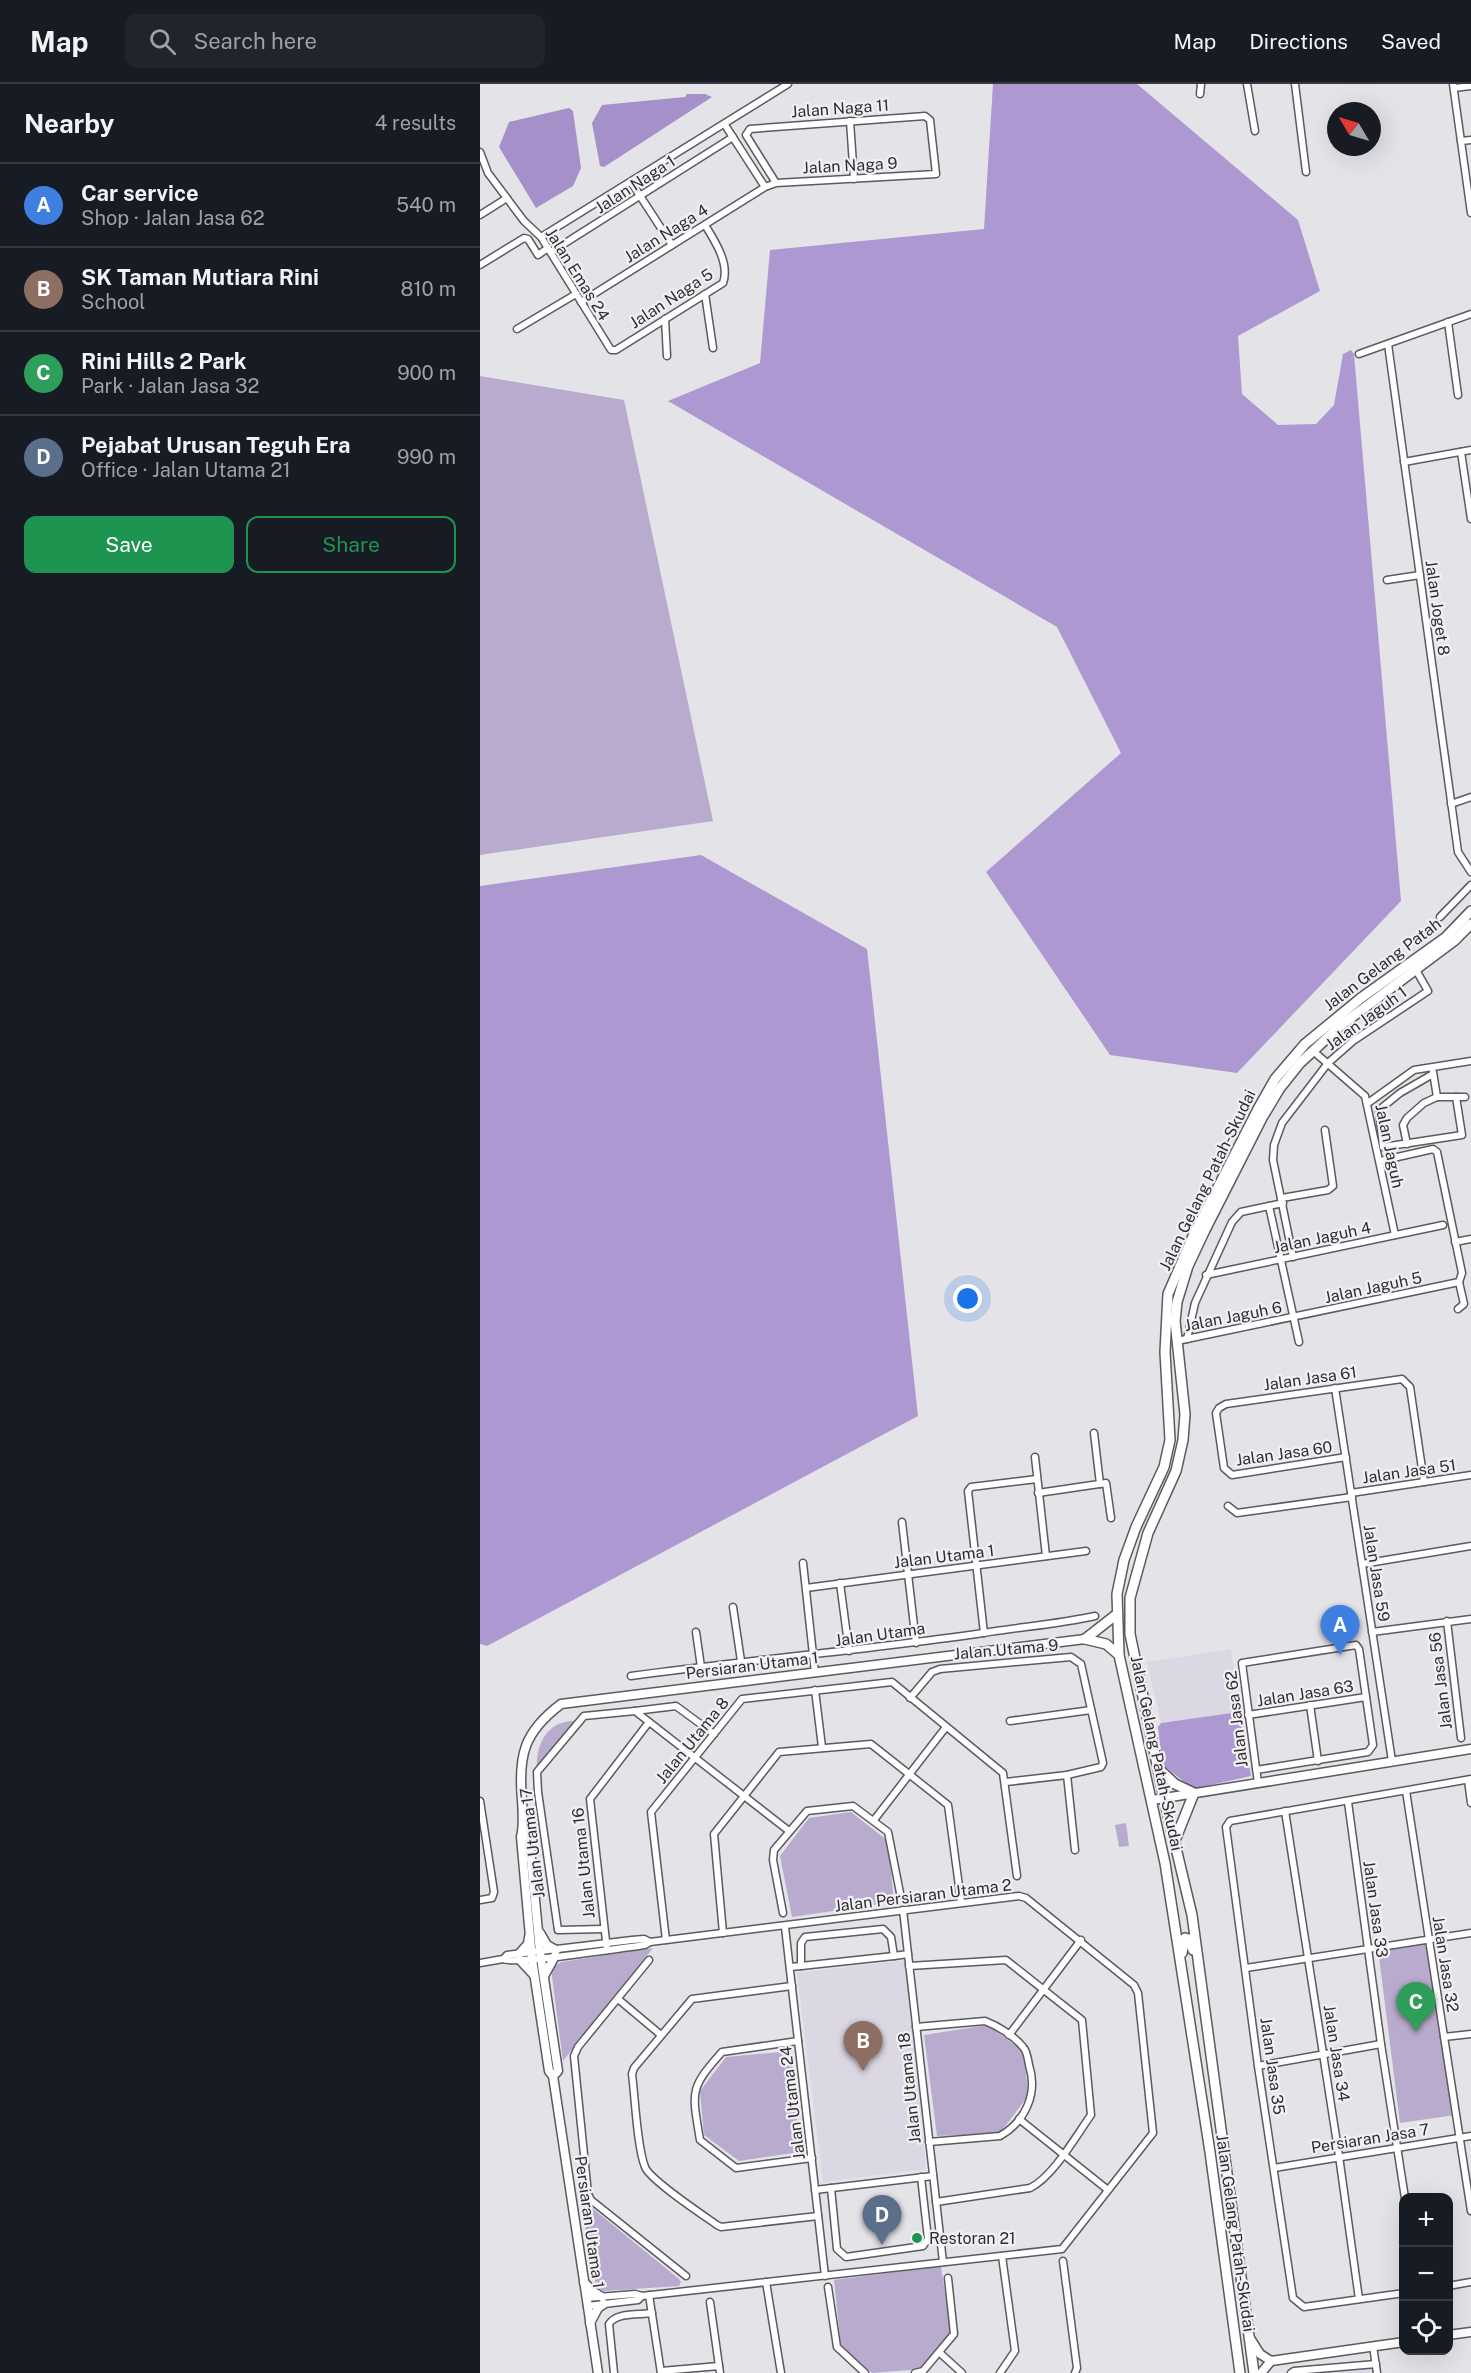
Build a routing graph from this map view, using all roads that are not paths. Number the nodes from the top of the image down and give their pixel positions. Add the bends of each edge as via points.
1 (788, 84) edge
2 (1201, 84) edge
3 (1247, 84) edge
4 (1295, 84) edge
5 (1454, 86) edge
6 (1471, 86) edge
7 (1200, 94) dead end
8 (850, 121) junction
9 (725, 125) junction
10 (1255, 131) dead end
11 (733, 137) junction
12 (1471, 140) edge
13 (1461, 141) junction
14 (480, 152) edge
15 (1306, 172) dead end
16 (936, 174) joint
17 (854, 179) junction
18 (631, 182) junction
19 (776, 183) junction
20 (765, 187) junction
21 (1470, 194) edge
22 (641, 196) junction
23 (507, 198) junction
24 (1471, 213) edge
25 (480, 215) edge
26 (705, 225) junction
27 (542, 237) junction
28 (672, 245) junction
29 (549, 250) junction
30 (480, 265) edge
31 (576, 294) junction
32 (705, 294) junction
33 (581, 302) junction
34 (1471, 314) edge
35 (665, 319) junction
36 (1448, 322) junction
37 (518, 329) dead end
38 (1388, 344) junction
39 (713, 348) dead end
40 (614, 351) joint
41 (1359, 354) dead end
42 (667, 356) dead end
43 (1458, 395) dead end
44 (1471, 450) edge
45 (1461, 452) junction
46 (1404, 462) junction
47 (1471, 519) edge
48 (1420, 575) junction
49 (1387, 580) dead end
50 (1471, 797) edge
51 (1451, 804) junction
52 (1471, 872) edge
53 (1471, 885) edge
54 (1471, 911) edge
55 (1440, 917) dead end
56 (1471, 924) edge
57 (1416, 970) junction
58 (1334, 1019) junction
59 (1310, 1039) joint
60 (1312, 1050) junction
61 (1471, 1061) edge
62 (1328, 1063) junction
63 (1432, 1066) junction
64 (1433, 1074) junction
65 (1279, 1075) junction
66 (1437, 1097) junction
67 (1456, 1097) junction
68 (1465, 1097) dead end
69 (1368, 1103) junction
70 (1325, 1130) dead end
71 (1407, 1144) junction
72 (1380, 1161) junction
73 (1283, 1201) junction
74 (1269, 1206) junction
75 (1443, 1225) dead end
76 (1395, 1235) junction
77 (1471, 1239) edge
78 (1455, 1242) junction
79 (1293, 1257) junction
80 (1281, 1259) junction
81 (1206, 1275) junction
82 (1459, 1282) junction
83 (1458, 1309) dead end
84 (1293, 1318) junction
85 (1182, 1340) junction
86 (1299, 1342) dead end
87 (1335, 1388) junction
88 (1094, 1432) dead end
89 (1035, 1457) dead end
90 (1346, 1457) junction
91 (1227, 1473) joint
92 (1471, 1475) edge
93 (1037, 1479) junction
94 (1424, 1482) junction
95 (1103, 1483) junction
96 (1038, 1492) junction
97 (1352, 1495) junction
98 (1228, 1506) dead end
99 (1111, 1518) dead end
100 (902, 1522) dead end
101 (1471, 1546) edge
102 (1086, 1551) dead end
103 (1046, 1556) junction
104 (803, 1563) dead end
105 (1362, 1564) junction
106 (975, 1566) junction
107 (908, 1574) junction
108 (840, 1583) junction
109 (806, 1588) junction
110 (734, 1607) dead end
111 (1117, 1614) junction
112 (1095, 1616) dead end
113 (1471, 1619) edge
114 (1447, 1621) junction
115 (696, 1632) dead end
116 (1372, 1632) junction
117 (984, 1633) junction
118 (1085, 1639) junction
119 (916, 1643) junction
120 (849, 1651) junction
121 (1119, 1655) junction
122 (813, 1656) junction
123 (741, 1661) junction
124 (1377, 1665) junction
125 (701, 1667) junction
126 (1362, 1668) junction
127 (815, 1672) junction
128 (632, 1676) dead end
129 (815, 1690) junction
130 (1366, 1697) junction
131 (910, 1698) junction
132 (1310, 1705) junction
133 (1091, 1710) junction
134 (635, 1711) junction
135 (1248, 1715) junction
136 (1010, 1721) dead end
137 (649, 1722) junction
138 (946, 1727) junction
139 (714, 1734) junction
140 (1461, 1738) dead end
141 (822, 1747) junction
142 (1471, 1749) edge
143 (695, 1758) junction
144 (1318, 1761) junction
145 (1392, 1761) junction
146 (1157, 1765) junction
147 (1256, 1770) junction
148 (1067, 1775) junction
149 (909, 1776) junction
150 (1469, 1779) edge
151 (1006, 1782) junction
152 (1258, 1783) junction
153 (1406, 1791) junction
154 (1194, 1793) junction
155 (744, 1796) junction
156 (1164, 1798) junction
157 (1152, 1800) junction
158 (480, 1801) edge
159 (1348, 1802) junction
160 (1471, 1803) edge
161 (1285, 1811) junction
162 (874, 1820) junction
163 (789, 1831) junction
164 (1175, 1840) junction
165 (484, 1845) edge
166 (1075, 1850) dead end
167 (1017, 1876) dead end
168 (901, 1898) dead end
169 (480, 1900) edge
170 (961, 1901) junction
171 (903, 1910) junction
172 (783, 1913) dead end
173 (785, 1926) junction
174 (604, 1929) junction
175 (534, 1931) junction
176 (723, 1933) junction
177 (1471, 1933) edge
178 (1429, 1939) junction
179 (666, 1940) junction
180 (1081, 1940) junction
181 (606, 1946) junction
182 (1368, 1948) junction
183 (556, 1953) junction
184 (908, 1954) junction
185 (536, 1955) junction
186 (894, 1956) junction
187 (519, 1957) junction
188 (1308, 1958) junction
189 (649, 1960) dead end
190 (480, 1963) edge
191 (801, 1966) junction
192 (909, 1966) junction
193 (790, 1967) junction
194 (1246, 1968) junction
195 (1199, 1969) junction
196 (1181, 1974) junction
197 (540, 1980) junction
198 (792, 1986) junction
199 (1044, 1988) junction
200 (618, 1999) junction
201 (916, 2027) junction
202 (1471, 2034) edge
203 (662, 2035) junction
204 (1009, 2035) junction
205 (1444, 2037) junction
206 (798, 2041) junction
207 (1381, 2044) junction
208 (1323, 2055) junction
209 (1258, 2066) junction
210 (1019, 2119) junction
211 (1471, 2136) edge
212 (1460, 2138) junction
213 (929, 2142) junction
214 (1398, 2147) junction
215 (1064, 2154) junction
216 (1339, 2156) junction
217 (812, 2158) junction
218 (1274, 2168) junction
219 (933, 2176) junction
220 (921, 2177) junction
221 (831, 2188) junction
222 (815, 2190) junction
223 (1108, 2190) junction
224 (1404, 2193) edge
225 (936, 2202) junction
226 (1471, 2211) edge
227 (818, 2216) junction
228 (1002, 2256) junction
229 (1063, 2261) dead end
230 (943, 2262) junction
231 (686, 2276) dead end
232 (825, 2276) junction
233 (948, 2278) dead end
234 (584, 2282) junction
235 (766, 2282) junction
236 (1471, 2282) edge
237 (1453, 2285) edge
238 (828, 2287) dead end
239 (1399, 2294) edge
240 (646, 2296) junction
241 (1359, 2299) junction
242 (603, 2300) junction
243 (586, 2302) junction
244 (710, 2302) dead end
245 (652, 2313) junction
246 (589, 2323) junction
247 (1471, 2332) edge
248 (1453, 2334) edge
249 (1249, 2335) junction
250 (1399, 2343) edge
251 (1373, 2346) junction
252 (940, 2353) junction
253 (1271, 2361) junction
254 (1376, 2364) junction
255 (855, 2365) junction
256 (719, 2370) edge
257 (661, 2372) edge
258 (1292, 2372) edge
259 (598, 2373) edge
260 (614, 2373) edge
261 (781, 2373) edge
262 (849, 2373) edge
263 (865, 2373) edge
264 (915, 2373) edge
265 (962, 2373) edge
266 (1000, 2373) edge
267 (1075, 2373) edge
268 (1240, 2373) edge
269 (1254, 2373) edge
270 (1261, 2373) edge
271 (1377, 2373) edge

1 - 9 street
2 - 7 street
3 - 10 street
4 - 15 street
5 - 6 street
5 - 13 street
8 - 16 street, Jalan Naga 11 via 928,117
8 - 17 street
8 - 19 street, Jalan Naga 11 via 750,129 746,135
9 - 11 street
9 - 18 street
11 - 20 street
11 - 22 street, Jalan Naga 1
12 - 13 street
13 - 21 street
14 - 23 street, Jalan Emas 24
16 - 17 street, Jalan Naga 9
17 - 19 street, Jalan Naga 9
18 - 22 street
18 - 27 street
19 - 20 street, Jalan Naga 9
20 - 26 street, Jalan Naga 4
21 - 24 street
22 - 28 street
22 - 29 street, Jalan Naga 1
23 - 25 street
23 - 27 street, Jalan Emas 24
26 - 28 street, Jalan Naga 4
26 - 32 street, Jalan Naga 5 via 720,250 725,280
27 - 29 street, Jalan Emas 24
28 - 33 street, Jalan Naga 4
29 - 30 street via 538,255 524,238
29 - 31 street, Jalan Emas 24
31 - 33 street, Jalan Emas 24
31 - 37 street
32 - 35 street, Jalan Naga 5
32 - 39 street
33 - 40 street, Jalan Emas 24
34 - 36 street
35 - 40 street, Jalan Naga 5
35 - 42 street
36 - 38 street
36 - 43 street
38 - 41 street
38 - 46 street, Jalan Joget 8
44 - 45 street
45 - 46 street
45 - 47 street
46 - 48 street, Jalan Joget 8
48 - 49 street
48 - 51 street, Jalan Joget 8
50 - 51 street
51 - 52 street, Jalan Joget 8 via 1458,852
53 - 55 street
54 - 58 main road, Jalan Gelang Patah via 1445,938
56 - 57 main road, Jalan Gelang Patah
57 - 60 main road, Jalan Gelang Patah
57 - 62 street, Jalan Jaguh 1 via 1428,991 1353,1041
58 - 59 main road, Jalan Gelang Patah
58 - 60 main road via 1318,1036
59 - 65 main road, Jalan Gelang Patah-Skudai
60 - 62 street, Jalan Jaguh
60 - 65 main road via 1300,1054
60 - 85 main road, Jalan Gelang Patah-Skudai via 1280,1088 1200,1239 1177,1302
61 - 63 street
62 - 69 street, Jalan Jaguh via 1361,1090
62 - 73 street, Jalan Jaguh 1 via 1278,1132 1273,1160
63 - 64 street
63 - 69 street via 1414,1070
64 - 66 street
64 - 71 street, Jalan Jaguh via 1379,1110 1384,1148
65 - 111 main road, Jalan Gelang Patah-Skudai via 1257,1109 1168,1294 1165,1352 1170,1440 1164,1467 1124,1560
66 - 67 street
66 - 71 street via 1407,1118 1403,1125
67 - 68 street
67 - 71 street via 1462,1135
69 - 72 street, Jalan Jaguh
70 - 73 street via 1333,1186
72 - 76 street, Jalan Jaguh
72 - 78 street via 1436,1151
73 - 74 street
73 - 79 street, Jalan Jaguh 1
74 - 80 street
74 - 81 street via 1236,1216
75 - 76 street, Jalan Jaguh 4
76 - 79 street, Jalan Jaguh 4
77 - 78 street
78 - 82 street via 1462,1273
79 - 80 street, Jalan Jaguh 4
80 - 81 street, Jalan Jaguh 4
80 - 84 street
81 - 85 street
82 - 83 street via 1464,1304
82 - 84 street, Jalan Jaguh 5
84 - 85 street, Jalan Jaguh 6
84 - 86 street
85 - 146 main road, Jalan Gelang Patah-Skudai via 1183,1440 1176,1471 1148,1533 1130,1598 1129,1618
87 - 90 street, Jalan Jasa 59
87 - 91 street, Jalan Jasa 61 via 1219,1408 1216,1418
87 - 94 street, Jalan Jasa 61 via 1405,1380 1410,1387
88 - 95 street
89 - 93 street
90 - 91 street, Jalan Jasa 60
90 - 97 street, Jalan Jasa 59
92 - 94 street, Jalan Jasa 51
93 - 96 street
93 - 106 street via 969,1489
94 - 97 street, Jalan Jasa 51
95 - 96 street
95 - 99 street
96 - 103 street
97 - 98 street, Jalan Jasa 51 via 1237,1513
97 - 105 street, Jalan Jasa 59
100 - 107 street
101 - 105 street
102 - 103 street, Jalan Utama 1
103 - 106 street, Jalan Utama 1
104 - 109 street
105 - 116 street, Jalan Jasa 59
106 - 107 street, Jalan Utama 1
106 - 117 street
107 - 108 street, Jalan Utama 1
107 - 119 street
108 - 109 street, Jalan Utama 1
108 - 120 street
109 - 122 street
110 - 123 street
111 - 118 main road
111 - 121 main road, Jalan Gelang Patah-Skudai
112 - 117 street, Jalan Utama
113 - 114 street
114 - 116 street
114 - 140 street, Jalan Jasa 56
115 - 125 street
116 - 124 street, Jalan Jasa 59
117 - 119 street, Jalan Utama
118 - 121 main road via 1106,1644
118 - 127 street, Persiaran Utama 1
119 - 120 street, Jalan Utama
120 - 122 street, Jalan Utama
121 - 157 main road, Jalan Gelang Patah-Skudai
122 - 123 street, Jalan Utama
122 - 127 street
123 - 125 street, Jalan Utama
124 - 126 street
124 - 145 street, Jalan Jasa 59
125 - 128 street, Jalan Utama
126 - 130 street, Jalan Jasa 62
126 - 135 street, Jalan Jasa 62 via 1359,1649 1353,1644 1245,1660 1242,1665
127 - 175 street, Persiaran Utama 1 via 561,1704 544,1717 530,1736 520,1779 524,1828 529,1838
129 - 131 street, Jalan Utama 8 via 889,1681
129 - 139 street, Jalan Utama 8 via 742,1699
129 - 141 street
130 - 132 street, Jalan Jasa 63
130 - 144 street, Jalan Jasa 62 via 1374,1738 1368,1752
131 - 133 street, Jalan Utama 9 via 932,1672 940,1669 1071,1657 1081,1664
131 - 138 street, Jalan Utama 8
132 - 135 street, Jalan Jasa 63
132 - 144 street
133 - 136 street
133 - 148 street, Jalan Utama 9 via 1103,1763 1097,1770
134 - 137 street
134 - 139 street via 676,1706
134 - 174 street, Jalan Utama 17 via 579,1719 537,1772 555,1925 560,1932
135 - 147 street, Jalan Jasa 62
137 - 143 street
137 - 174 street, Jalan Utama 16 via 590,1799
138 - 149 street
138 - 151 street, Jalan Utama 8 via 1003,1773
139 - 143 street, Jalan Utama 8
141 - 149 street via 871,1744
141 - 155 street via 774,1755
142 - 145 street
143 - 155 street
143 - 179 street, Jalan Utama 8 via 651,1812
144 - 147 street
145 - 152 street
146 - 154 main road via 1170,1781
146 - 156 main road, Jalan Gelang Patah-Skudai
147 - 152 street, Jalan Jasa 62
148 - 151 street, Jalan Utama 9
148 - 166 street
149 - 162 street
149 - 170 street via 948,1805
150 - 153 street
150 - 160 street
151 - 167 street
152 - 154 street
153 - 159 street
153 - 178 street, Jalan Jasa 32
154 - 156 street
154 - 164 main road
155 - 163 street
155 - 176 street via 713,1840
156 - 157 street
156 - 164 main road, Jalan Gelang Patah-Skudai
157 - 196 main road, Jalan Gelang Patah-Skudai
158 - 165 street
159 - 161 street
159 - 182 street, Jalan Jasa 33
161 - 188 street, Jalan Jasa 34
161 - 194 street, Jalan Jasa 35 via 1230,1821 1226,1827
162 - 163 street via 853,1806 814,1809 807,1811
162 - 168 street via 891,1838
163 - 172 street via 773,1856
164 - 195 main road, Jalan Gelang Patah-Skudai
165 - 169 street via 494,1892 492,1898
170 - 171 street, Jalan Persiaran Utama 2
170 - 180 street, Jalan Persiaran Utama 2 via 1026,1898
171 - 173 street, Jalan Persiaran Utama 2
171 - 184 street, Jalan Utama 18
173 - 176 street, Jalan Persiaran Utama 2
173 - 193 street, Jalan Utama 24
174 - 181 street, Jalan Utama 16
175 - 183 street
175 - 185 street, Persiaran Utama 1
175 - 187 street
176 - 179 street, Jalan Persiaran Utama 2
177 - 178 street
178 - 182 street
178 - 205 street, Jalan Jasa 32
179 - 181 street, Jalan Persiaran Utama 2
180 - 199 street
180 - 223 street, Jalan Persiaran Utama 2 via 1134,1985 1138,1993 1154,2126 1147,2142
181 - 183 street, Jalan Persiaran Utama 2
182 - 188 street
182 - 207 street, Jalan Jasa 33
183 - 185 street, Jalan Persiaran Utama 2
183 - 197 street
184 - 186 street
184 - 192 street, Jalan Utama 18
185 - 187 street, Jalan Persiaran Utama 2
185 - 197 street, Persiaran Utama 1
186 - 191 street
186 - 191 street via 891,1937 883,1929 805,1937 801,1943
187 - 190 street, Jalan Persiaran Utama 2 via 507,1955
187 - 197 street
188 - 194 street
188 - 208 street, Jalan Jasa 34
189 - 200 street
191 - 193 street
192 - 199 street via 1000,1959
192 - 201 street, Jalan Utama 18
193 - 198 street, Jalan Utama 24
194 - 209 street, Jalan Jasa 35
195 - 196 main road via 1189,1939 1185,1938
195 - 249 main road, Jalan Gelang Patah-Skudai
196 - 268 main road, Jalan Gelang Patah-Skudai
197 - 234 street, Persiaran Utama 1 via 549,2071 553,2076
198 - 203 street via 696,1997
198 - 206 street, Jalan Utama 24
199 - 204 street
199 - 215 street via 1082,2020 1091,2115
200 - 203 street
200 - 231 street via 574,2056 588,2194
201 - 204 street via 985,2021
201 - 213 street, Jalan Utama 18
202 - 205 street
203 - 227 street via 632,2074 647,2170 682,2201 721,2227
204 - 210 street via 1024,2048 1032,2074 1032,2096
205 - 212 street, Jalan Jasa 32
206 - 217 street, Jalan Utama 24
206 - 217 street via 722,2052 696,2085 696,2115 700,2140 736,2168
207 - 208 street
207 - 214 street, Jalan Jasa 33
208 - 209 street
208 - 216 street, Jalan Jasa 34
209 - 218 street, Jalan Jasa 35
210 - 213 street via 1000,2136
210 - 215 street
211 - 212 street, Persiaran Jasa 7
212 - 214 street, Persiaran Jasa 7
212 - 226 street, Jalan Jasa 32
213 - 219 street, Jalan Utama 18
214 - 216 street, Persiaran Jasa 7
214 - 224 street, Jalan Jasa 33
215 - 223 street
215 - 225 street via 1030,2188
216 - 218 street, Persiaran Jasa 7
216 - 241 street, Jalan Jasa 34
217 - 222 street, Jalan Utama 24
218 - 241 street, Jalan Jasa 35 via 1293,2298 1301,2305
219 - 220 street
219 - 225 street, Jalan Utama 18
220 - 221 street
220 - 221 street via 928,2239 923,2246 857,2256 846,2257 837,2249
221 - 222 street
222 - 227 street, Jalan Utama 24
223 - 228 street, Jalan Persiaran Utama 2 via 1062,2249
225 - 230 street, Jalan Utama 18
227 - 232 street, Jalan Utama 24
228 - 230 street, Jalan Persiaran Utama 2
228 - 266 street via 1015,2351
229 - 267 street
230 - 232 street, Jalan Persiaran Utama 2
232 - 235 street, Jalan Persiaran Utama 2
233 - 252 street via 954,2334
234 - 242 street
234 - 243 street, Persiaran Utama 1
235 - 240 street, Jalan Persiaran Utama 2
235 - 261 street
236 - 237 street
238 - 255 street via 837,2347
239 - 241 street
240 - 242 street, Jalan Persiaran Utama 2 via 635,2294
240 - 245 street
242 - 243 street, Jalan Persiaran Utama 2
242 - 246 street
243 - 246 street, Persiaran Utama 1
244 - 256 street
245 - 257 street
245 - 260 street via 612,2319 608,2335
246 - 259 street, Persiaran Utama 1
247 - 248 street
249 - 253 street via 1260,2354
249 - 269 main road, Jalan Gelang Patah-Skudai
250 - 251 street
251 - 253 street
251 - 254 street
252 - 264 street via 923,2371
252 - 265 street
253 - 270 street
254 - 258 street
254 - 271 street
255 - 262 street
255 - 263 street
256 - 257 street

